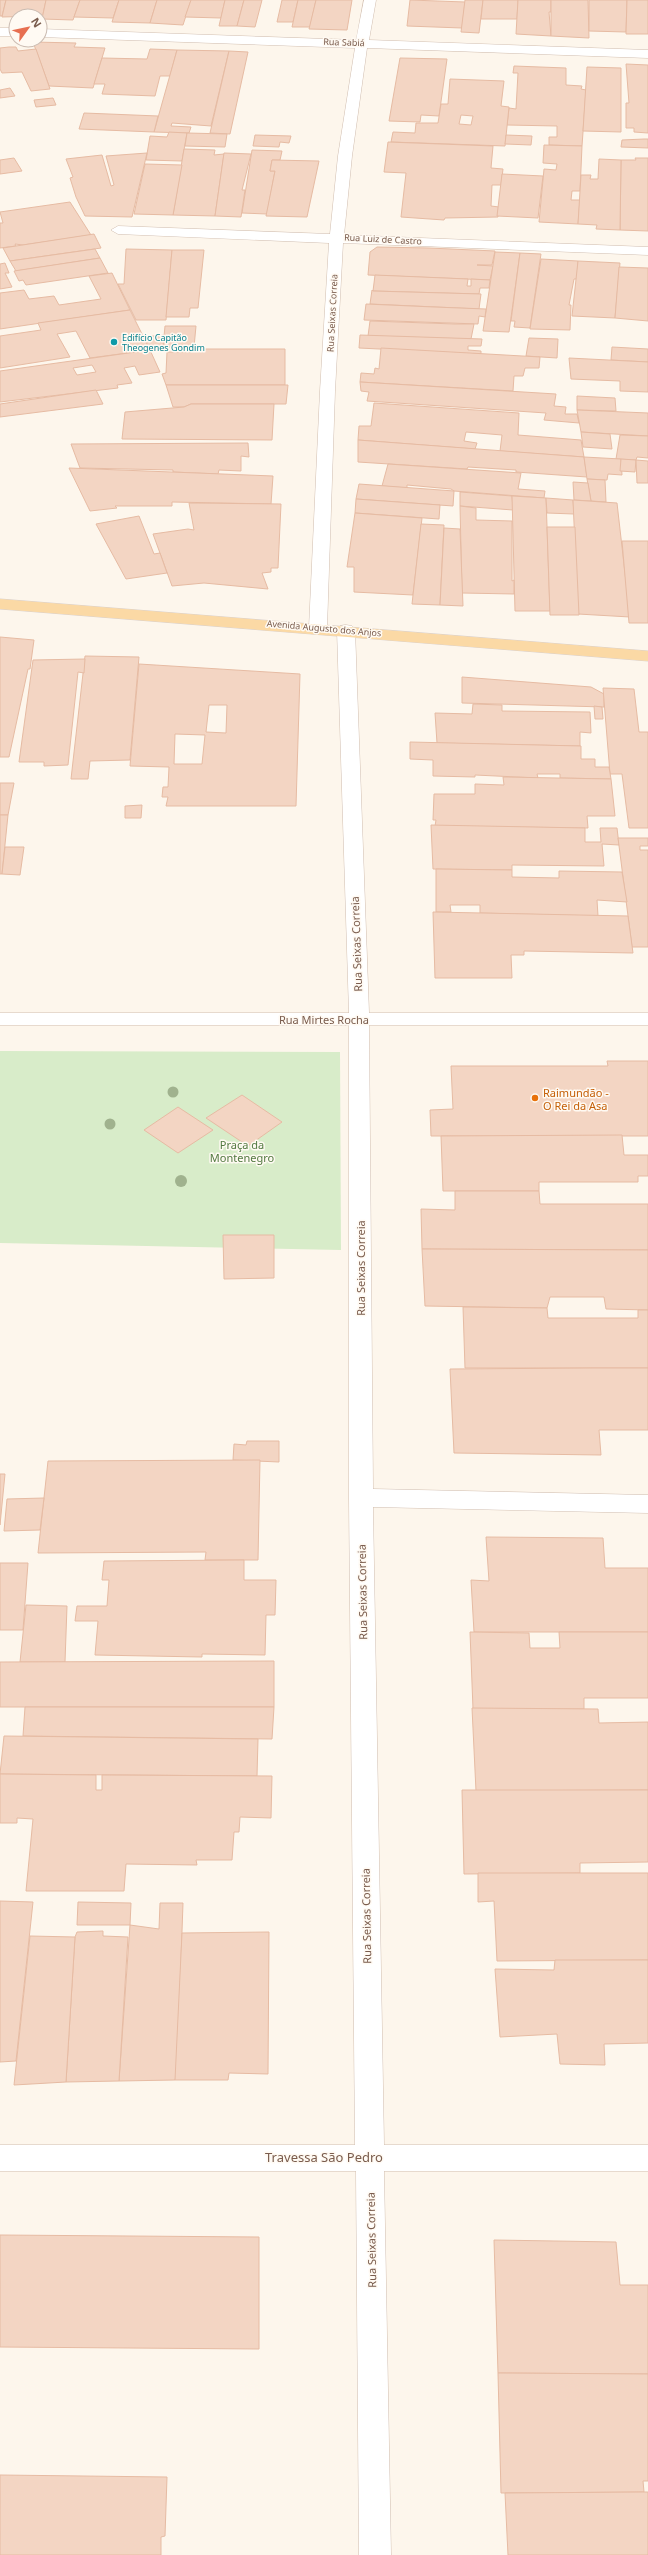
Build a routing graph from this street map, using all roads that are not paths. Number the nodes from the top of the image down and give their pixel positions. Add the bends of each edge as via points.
1 (370, 0) edge
2 (48, 33) edge
3 (360, 43) junction
4 (648, 54) edge
5 (118, 230) dead end
6 (335, 237) junction
7 (648, 251) edge
8 (0, 604) edge
9 (318, 628) junction
10 (346, 630) junction
11 (648, 656) edge
12 (0, 1019) edge
13 (359, 1019) junction
14 (648, 1019) edge
15 (361, 1498) junction
16 (648, 1504) edge
17 (369, 2156) junction
18 (0, 2158) edge
19 (648, 2158) edge
20 (375, 2555) edge

1 - 3 street, Rua Seixas Correia
2 - 3 street, Rua Sabiá
3 - 4 street, Rua Sabiá
3 - 6 street, Rua Seixas Correia
5 - 6 street, Rua Luiz de Castro
6 - 7 street, Rua Luiz de Castro
6 - 9 street, Rua Seixas Correia
8 - 9 main road, Avenida Augusto dos Anjos
9 - 10 main road, Avenida Augusto dos Anjos
10 - 11 main road, Avenida Augusto dos Anjos
10 - 13 street, Rua Seixas Correia
12 - 13 street, Rua Mirtes Rocha
13 - 14 street, Rua Mirtes Rocha
13 - 15 street, Rua Seixas Correia
15 - 16 street
15 - 17 street, Rua Seixas Correia
17 - 18 street, Travessa São Pedro
17 - 19 street, Travessa São Pedro via 438,2159
17 - 20 street, Rua Seixas Correia

